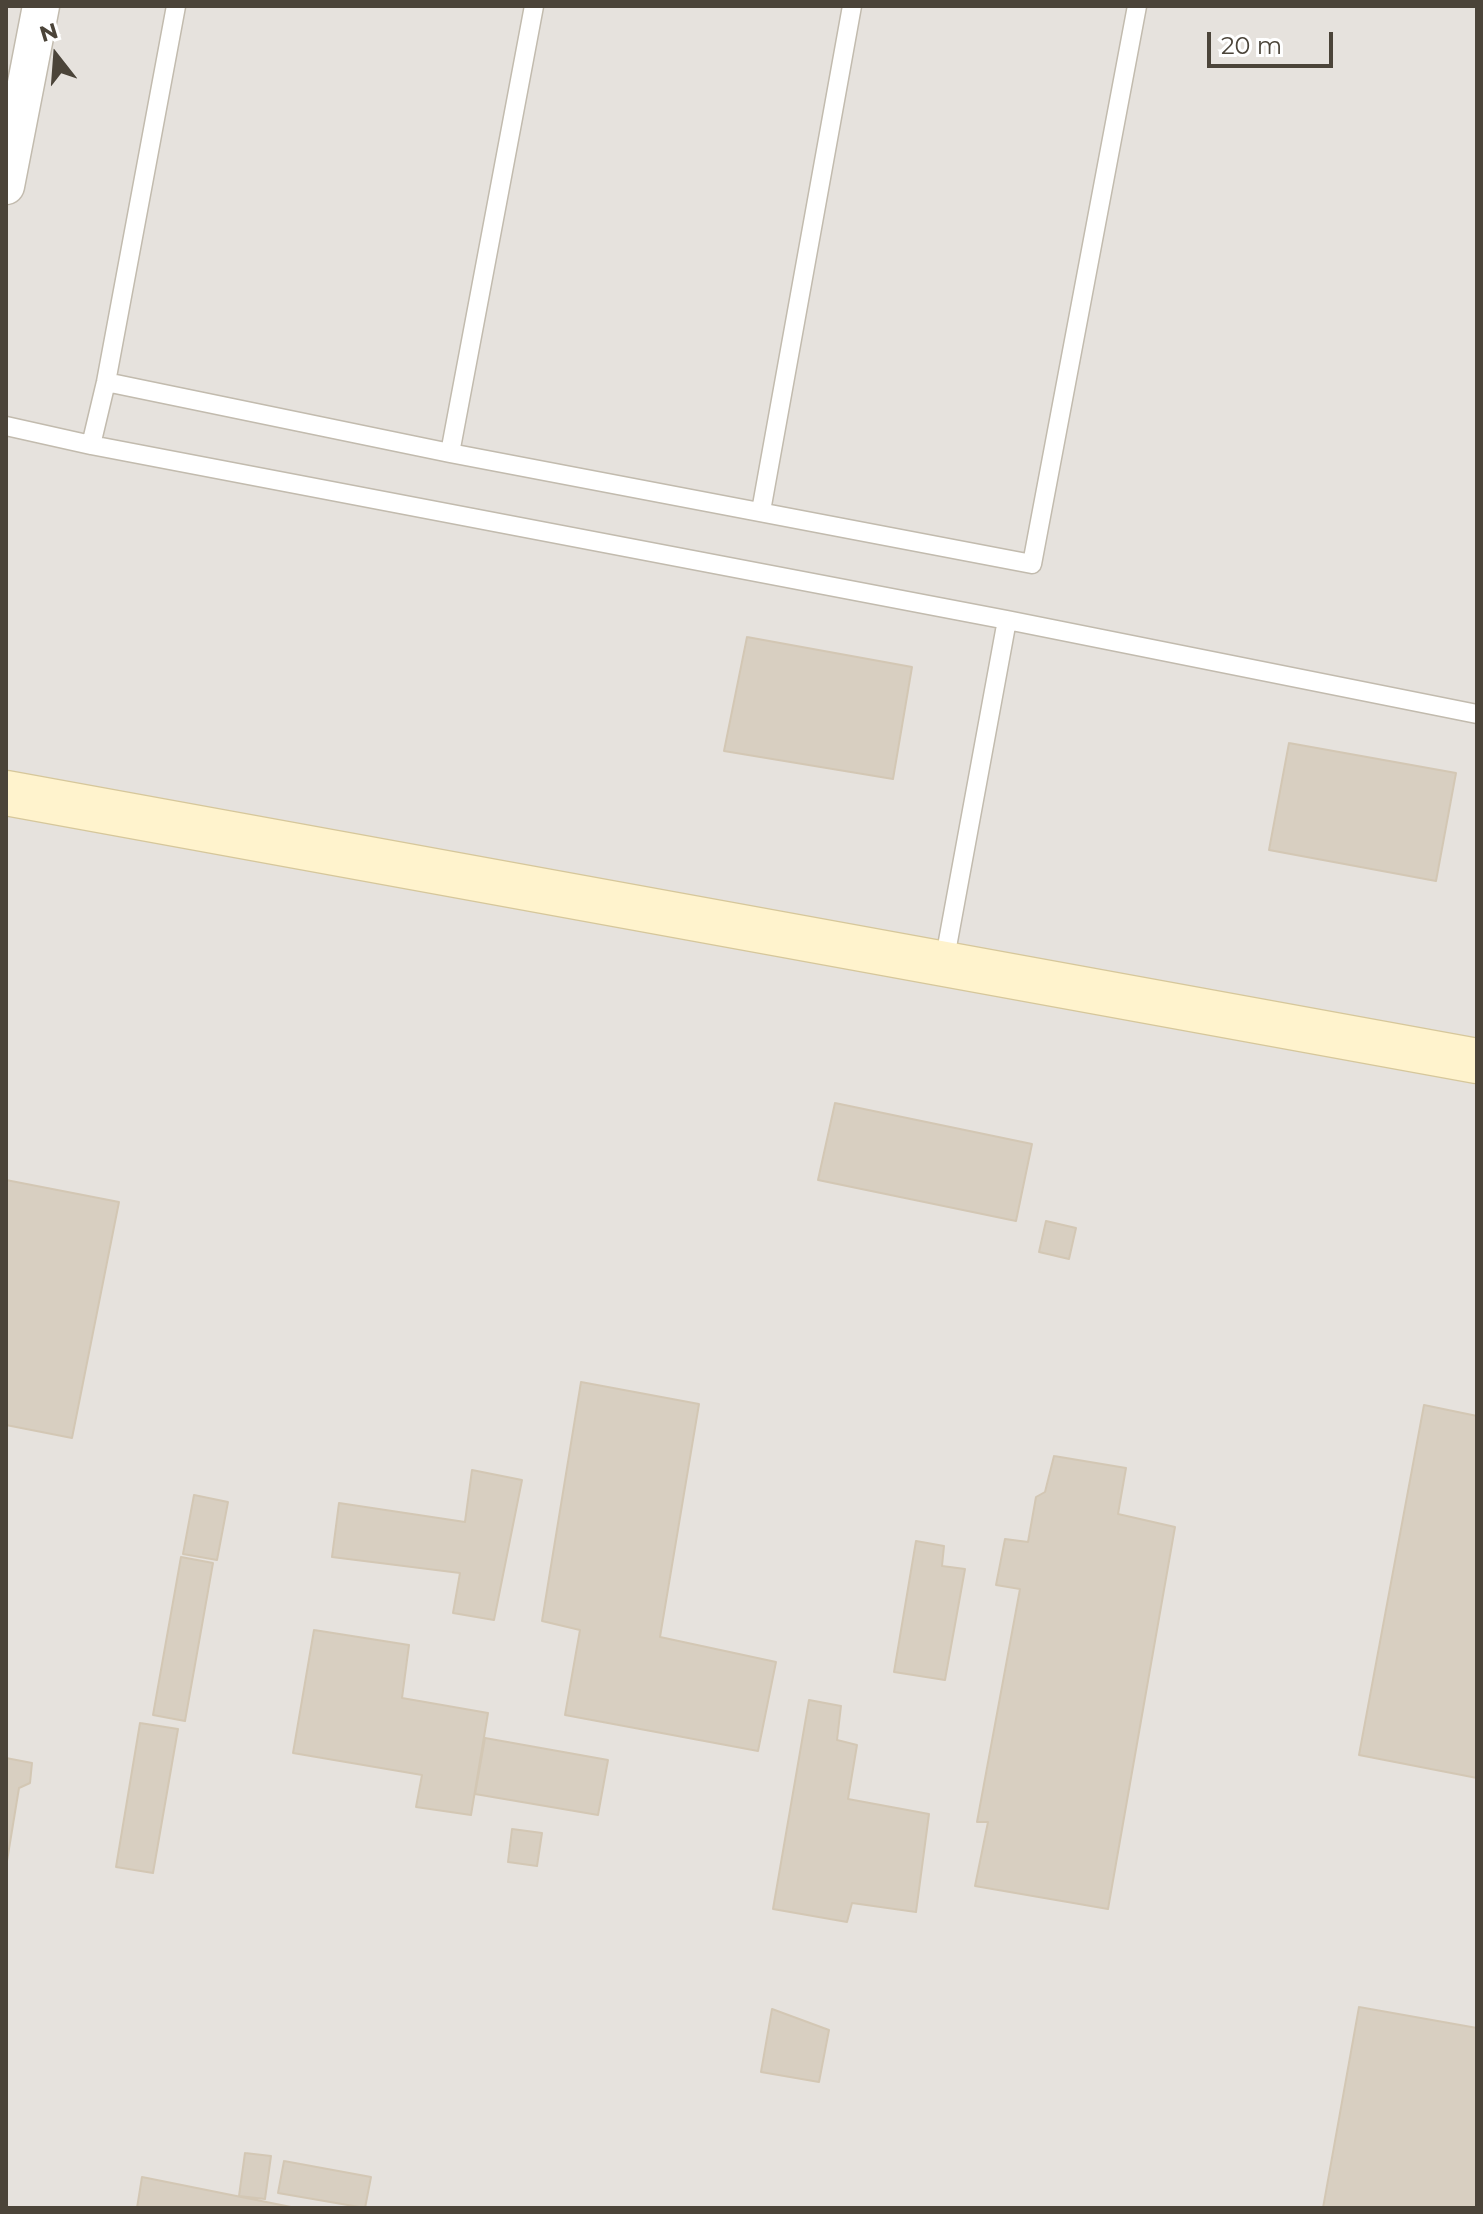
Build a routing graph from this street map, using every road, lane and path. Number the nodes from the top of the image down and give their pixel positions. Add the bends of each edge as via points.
1 (41, 6) edge
2 (176, 6) edge
3 (534, 6) edge
4 (852, 6) edge
5 (1137, 6) edge
6 (6, 186) edge
7 (106, 382) junction
8 (6, 426) edge
9 (91, 445) junction
10 (450, 453) junction
11 (761, 511) junction
12 (1007, 620) junction
13 (1477, 714) edge
14 (6, 793) edge
15 (944, 963) junction
16 (1477, 1061) edge

1 - 6 street
2 - 7 lane
3 - 10 lane
4 - 11 lane
5 - 11 lane via 1032,564
7 - 9 lane
7 - 10 lane
8 - 9 lane
9 - 12 lane
10 - 11 lane
12 - 13 lane
12 - 15 lane
14 - 15 street
15 - 16 street

